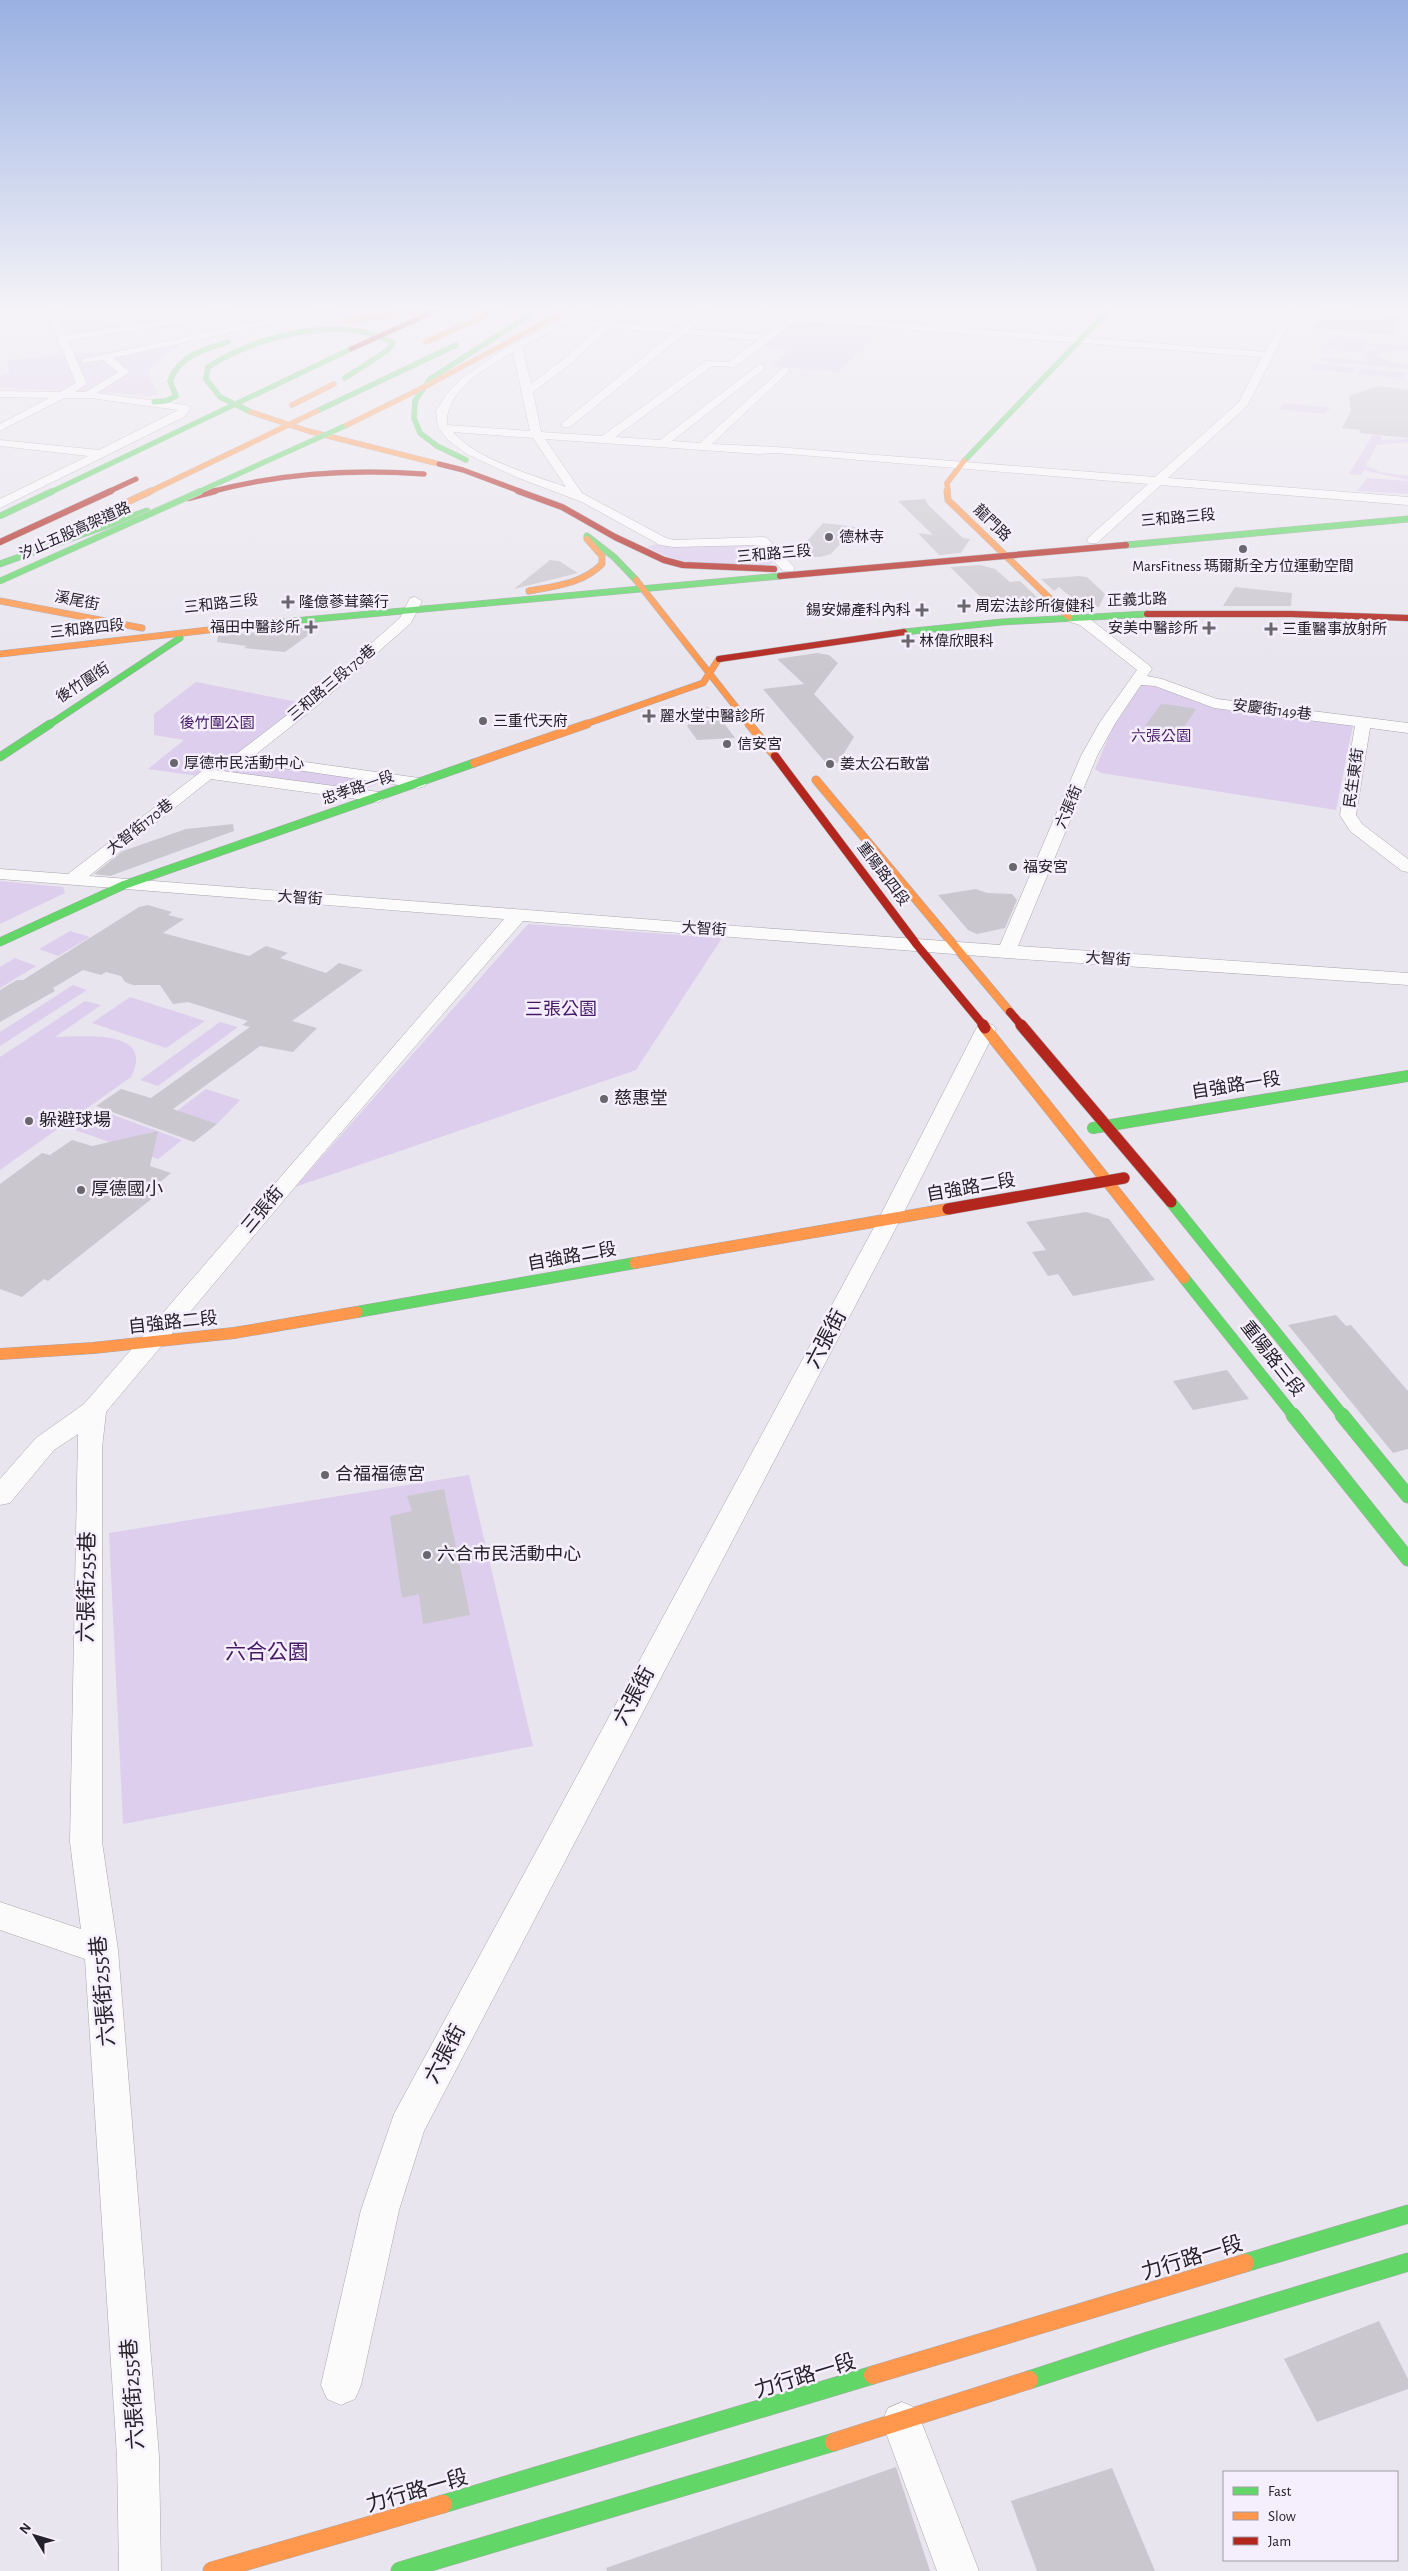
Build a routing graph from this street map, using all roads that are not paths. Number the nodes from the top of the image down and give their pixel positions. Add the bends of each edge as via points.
1 (148, 431) edge
2 (177, 431) edge
3 (276, 431) edge
4 (282, 431) edge
5 (307, 431) edge
6 (329, 431) edge
7 (419, 431) edge
8 (446, 431) edge
9 (536, 431) edge
10 (547, 431) edge
11 (617, 431) edge
12 (627, 431) edge
13 (678, 431) edge
14 (719, 431) edge
15 (992, 431) edge
16 (1214, 431) edge
17 (672, 436) junction
18 (604, 440) junction
19 (0, 444) edge
20 (662, 444) junction
21 (705, 444) junction
22 (101, 454) junction
23 (959, 466) junction
24 (151, 472) dead end
25 (440, 477) dead end
26 (458, 481) dead end
27 (1158, 482) junction
28 (494, 490) junction
29 (578, 496) junction
30 (1408, 501) edge
31 (0, 504) edge
32 (562, 507) junction
33 (1408, 512) edge
34 (0, 516) edge
35 (1408, 519) edge
36 (579, 530) junction
37 (615, 537) junction
38 (1093, 540) junction
39 (0, 542) edge
40 (1001, 552) junction
41 (0, 563) edge
42 (644, 566) dead end
43 (788, 568) junction
44 (774, 569) junction
45 (0, 581) edge
46 (660, 583) junction
47 (640, 585) junction
48 (529, 591) junction
49 (0, 601) edge
50 (674, 601) dead end
51 (413, 605) junction
52 (1069, 617) junction
53 (1408, 618) edge
54 (143, 628) junction
55 (178, 633) junction
56 (1, 652) edge
57 (719, 659) joint
58 (709, 675) junction
59 (1142, 675) junction
60 (1363, 722) junction
61 (1408, 728) edge
62 (0, 757) edge
63 (806, 767) dead end
64 (419, 783) junction
65 (378, 798) junction
66 (1408, 867) edge
67 (0, 874) edge
68 (72, 880) junction
69 (124, 885) junction
70 (518, 915) junction
71 (1, 940) edge
72 (917, 945) junction
73 (954, 948) junction
74 (1006, 952) junction
75 (1408, 979) edge
76 (986, 1029) junction
77 (1408, 1076) edge
78 (1108, 1125) junction
79 (1069, 1132) junction
80 (1147, 1174) junction
81 (1109, 1182) junction
82 (889, 1220) junction
83 (149, 1343) junction
84 (0, 1354) edge
85 (93, 1410) junction
86 (0, 1496) edge
87 (1408, 1496) edge
88 (1408, 1559) edge
89 (0, 1916) edge
90 (100, 1950) junction
91 (1408, 2214) edge
92 (1408, 2262) edge
93 (341, 2385) dead end
94 (902, 2422) junction
95 (140, 2571) edge
96 (212, 2571) edge
97 (400, 2571) edge
98 (958, 2571) edge

1 - 22 street
2 - 34 main road, bridge
3 - 41 main road, bridge
4 - 28 main road via 474,480
5 - 32 main road via 463,470
6 - 45 main road, 汐止五股高架道路, bridge
7 - 32 main road via 437,446
8 - 29 street via 465,448 518,474
9 - 29 street
10 - 18 street
11 - 18 street
12 - 17 street
13 - 17 street
14 - 21 street
15 - 23 main road, 龍門路
16 - 27 street
17 - 20 street
17 - 21 street
18 - 20 street
19 - 22 street
20 - 21 street
21 - 23 street via 759,452 776,450
22 - 31 street
23 - 27 street
23 - 40 main road, 龍門路 via 947,483 948,500
24 - 39 main road
25 - 41 main road via 362,470 264,479 151,509
26 - 28 main road
27 - 30 street
27 - 38 street
28 - 36 main road
29 - 43 street via 668,543 763,541
32 - 37 main road
33 - 38 main road, 三和路三段
35 - 40 main road, 三和路三段
36 - 47 main road, 重陽路四段 via 614,557
36 - 48 main road via 602,555 603,565 599,572
37 - 42 main road
37 - 44 main road via 664,560 683,565
38 - 40 main road, 三和路三段
40 - 43 main road, 三和路三段
40 - 46 main road, 三和路三段
40 - 52 main road, 龍門路
43 - 44 main road, 三和路三段
44 - 46 main road, 三和路三段
46 - 47 main road, 三和路三段
46 - 50 main road
47 - 48 main road, 三和路三段
47 - 51 main road, 三和路三段
47 - 58 main road, 重陽路四段
48 - 51 main road, 三和路三段
49 - 54 main road, 溪尾街
51 - 54 main road, 三和路三段
51 - 55 main road, 三和路三段
51 - 64 street, 三和路三段170巷 via 406,620 313,702 240,758
52 - 53 main road, 正義北路 via 1254,612
52 - 57 main road, 正義北路 via 880,634
52 - 59 street via 1085,622
54 - 55 main road, 溪尾街
54 - 56 main road, 三和路四段
55 - 56 main road, 三和路四段
55 - 62 main road, 後竹圍街 via 180,638
57 - 58 main road, 忠孝路一段
58 - 64 main road, 忠孝路一段 via 703,683
58 - 72 main road, 重陽路四段 via 801,789
59 - 60 street, 安慶街149巷 via 1214,703
59 - 74 street, 六張街 via 1108,722 1089,756
60 - 61 street, 安慶街149巷
60 - 66 street, 民生東街 via 1348,815 1356,827
63 - 73 main road, 重陽路四段
64 - 65 main road, 忠孝路一段
65 - 68 street, 大智街170巷 via 208,774
65 - 69 main road, 忠孝路一段
67 - 68 street, 大智街
68 - 69 street, 大智街
69 - 70 street, 大智街
69 - 71 main road, 忠孝路一段
70 - 72 street, 大智街
70 - 83 street, 三張街
72 - 73 street, 大智街
72 - 76 main road, 重陽路四段
73 - 74 street, 大智街
73 - 78 main road, 重陽路四段
74 - 75 street, 大智街
76 - 79 main road, 重陽路四段
76 - 82 street, 六張街
77 - 78 main road, 自強路一段
78 - 79 main road, 自強路一段
78 - 80 main road, 重陽路三段
79 - 81 main road, 重陽路四段
80 - 81 main road, 自強路二段
80 - 87 main road, 重陽路三段
81 - 82 main road, 自強路二段
81 - 88 main road, 重陽路三段
82 - 83 main road, 自強路二段 via 234,1334
82 - 93 street, 六張街 via 407,2126 380,2210
83 - 84 main road, 自強路二段
83 - 85 street, 三張街
85 - 86 street, 三張街 via 45,1444
85 - 90 street, 六張街255巷 via 89,1448 86,1842
89 - 90 street
90 - 95 street, 六張街255巷 via 138,2456
91 - 96 main road, 力行路一段
92 - 94 main road via 1151,2340
94 - 97 main road
94 - 98 street

